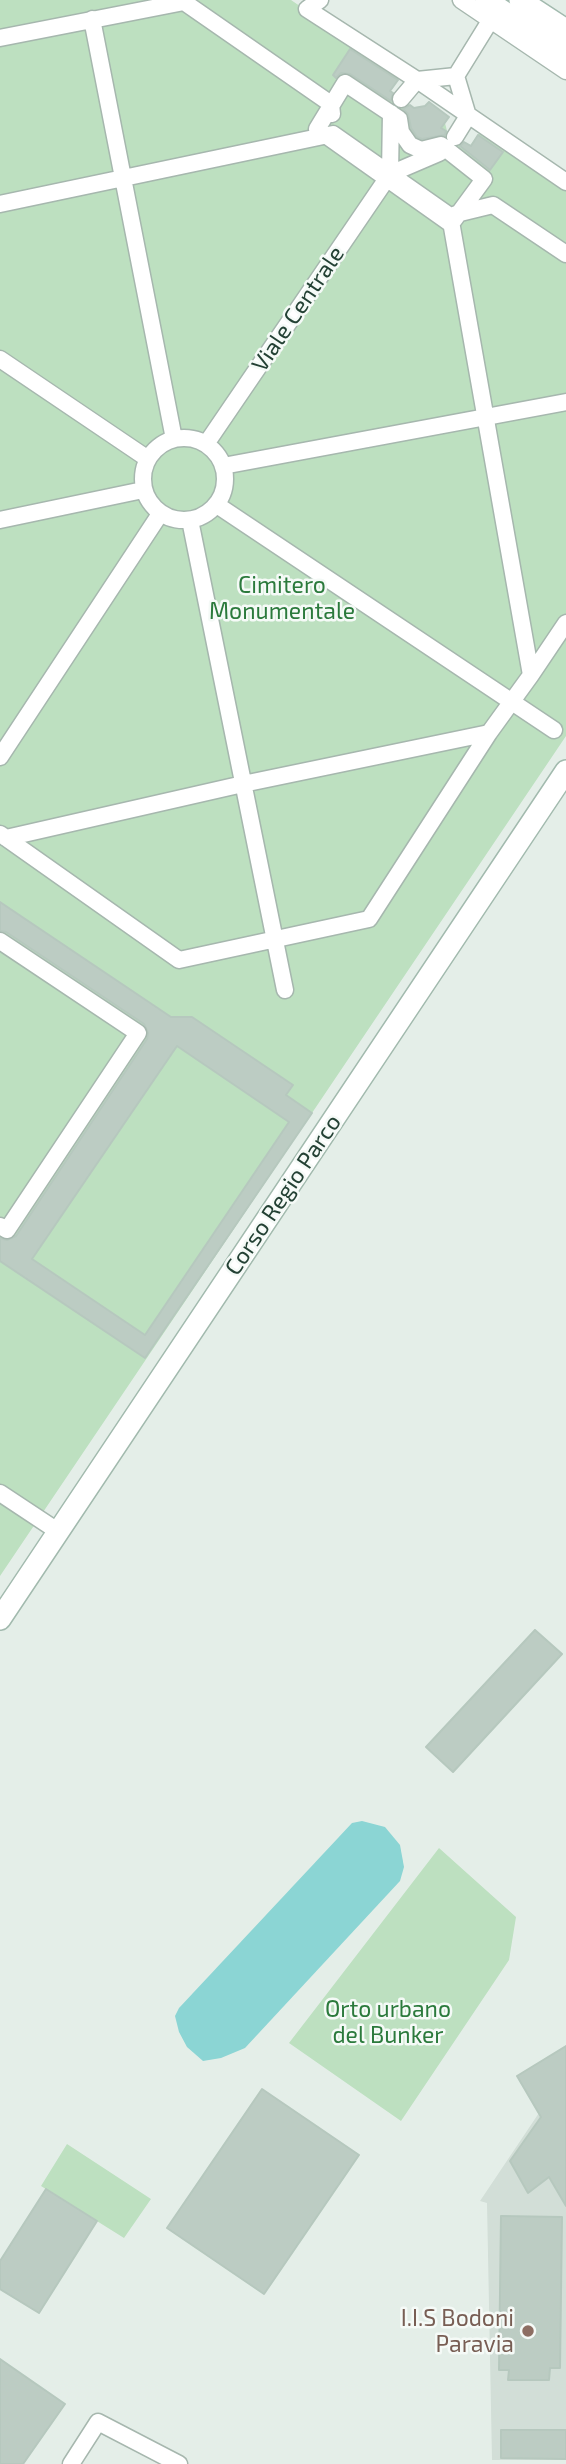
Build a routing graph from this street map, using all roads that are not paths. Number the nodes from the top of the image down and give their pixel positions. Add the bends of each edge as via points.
1 (320, 0) edge
2 (461, 0) edge
3 (520, 0) edge
4 (492, 9) edge
5 (92, 19) junction
6 (566, 30) edge
7 (0, 38) edge
8 (566, 53) edge
9 (566, 71) edge
10 (456, 76) junction
11 (416, 80) junction
12 (401, 99) dead end
13 (331, 104) junction
14 (391, 112) junction
15 (468, 116) junction
16 (329, 135) junction
17 (451, 143) junction
18 (388, 176) junction
19 (124, 178) junction
20 (566, 182) edge
21 (0, 204) edge
22 (454, 217) junction
23 (566, 254) edge
24 (0, 359) edge
25 (566, 402) edge
26 (486, 417) junction
27 (174, 439) junction
28 (206, 444) junction
29 (148, 458) junction
30 (223, 466) junction
31 (143, 490) junction
32 (216, 505) junction
33 (160, 514) junction
34 (0, 520) edge
35 (190, 520) junction
36 (566, 624) edge
37 (531, 675) junction
38 (511, 702) junction
39 (554, 730) dead end
40 (489, 733) junction
41 (0, 757) edge
42 (566, 771) edge
43 (243, 784) junction
44 (3, 836) edge
45 (274, 940) junction
46 (0, 941) edge
47 (285, 990) dead end
48 (0, 1226) edge
49 (0, 1493) edge
50 (59, 1532) junction
51 (0, 1619) edge
52 (71, 2464) edge
53 (179, 2464) edge

1 - 11 street via 307,9
2 - 4 street
3 - 6 street
4 - 8 street
4 - 9 street
4 - 10 street
5 - 7 street
5 - 13 street via 184,2
5 - 19 street
10 - 11 street
10 - 15 street
11 - 12 street
11 - 15 street
13 - 14 street via 345,83
13 - 16 street
14 - 17 street via 400,119 401,132 410,145 421,150
14 - 18 street
15 - 17 street
15 - 20 street
16 - 18 street
16 - 19 street
17 - 18 street
17 - 22 street via 484,179
18 - 22 street
18 - 28 street, Viale Centrale
19 - 21 street
19 - 27 street
22 - 23 street via 493,205
22 - 26 street
24 - 29 street
25 - 26 street
26 - 30 street
26 - 37 street
27 - 28 street
27 - 29 street
28 - 30 street
29 - 31 street
30 - 32 street via 223,493
31 - 33 street
31 - 34 street
32 - 35 street
32 - 38 street
33 - 35 street
33 - 41 street
35 - 43 street
36 - 37 street
37 - 38 street
38 - 39 street
38 - 40 street
40 - 43 street
40 - 45 street via 369,919
42 - 50 street, Corso Regio Parco
43 - 44 street
43 - 45 street
44 - 45 street via 179,960
45 - 47 street
46 - 48 street via 138,1033 7,1230
49 - 50 street
50 - 51 street, Corso Regio Parco
52 - 53 street via 98,2422

